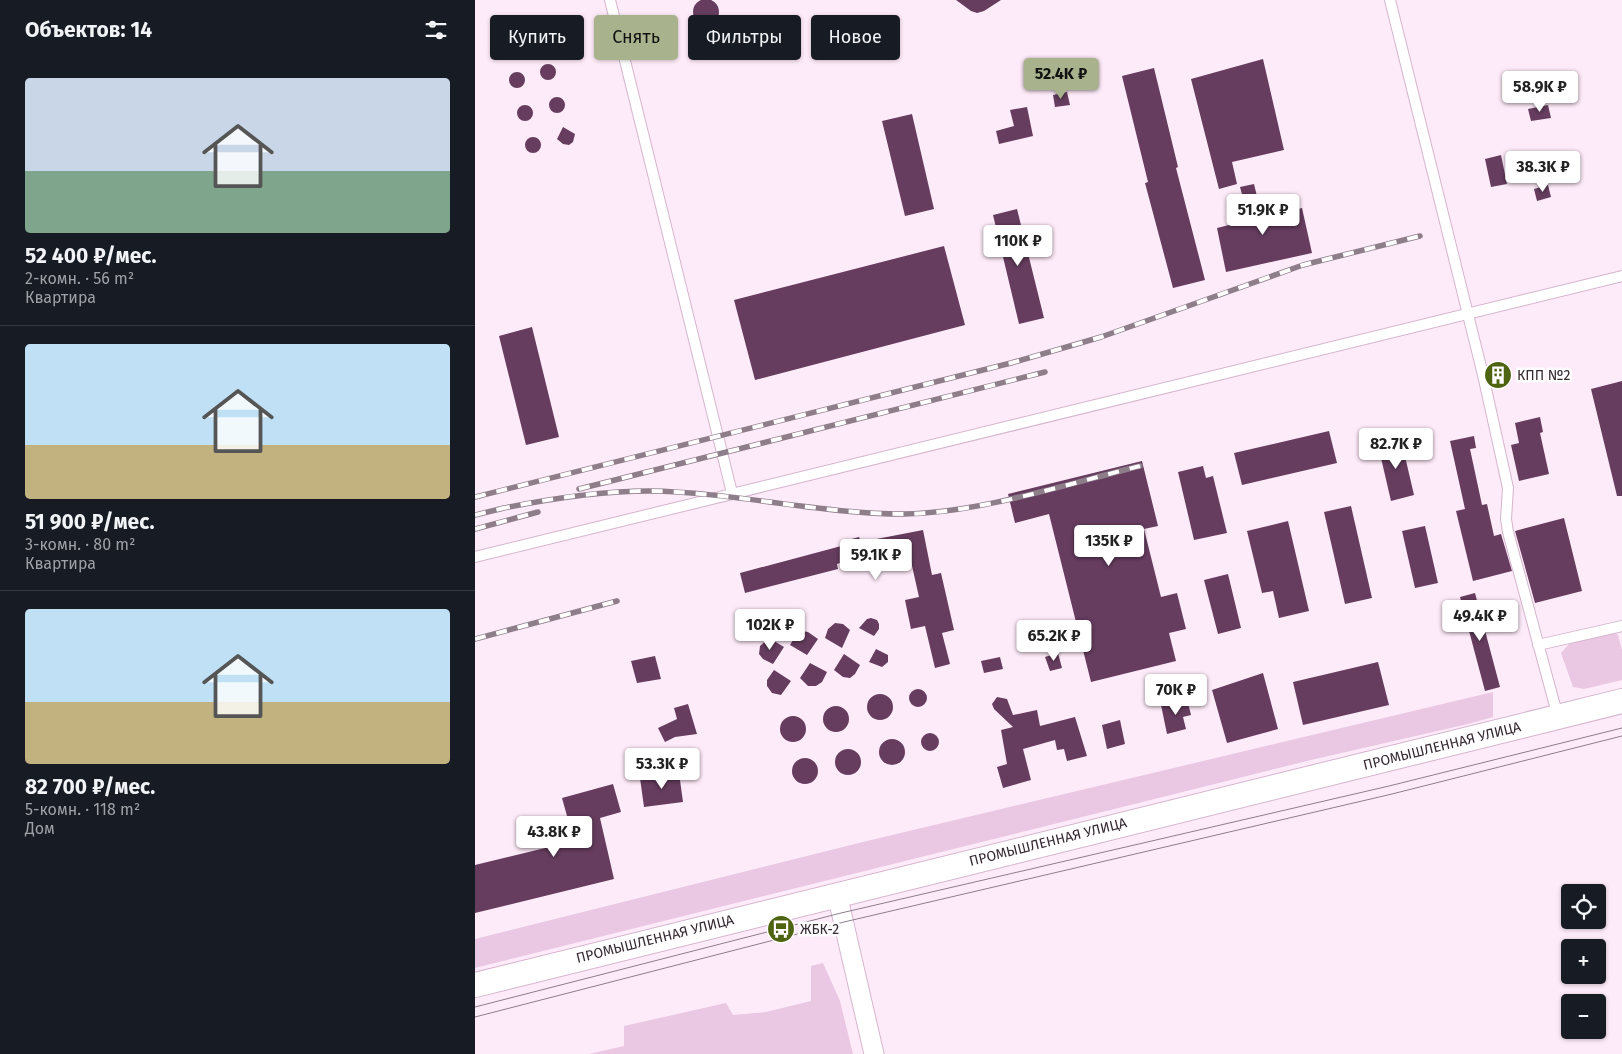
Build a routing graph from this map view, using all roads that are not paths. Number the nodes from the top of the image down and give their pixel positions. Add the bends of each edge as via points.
1 (610, 0) edge
2 (1390, 0) edge
3 (1622, 276) edge
4 (1468, 314) junction
5 (732, 493) junction
6 (475, 557) edge
7 (1622, 626) edge
8 (1538, 645) junction
9 (1622, 701) edge
10 (1558, 717) junction
11 (837, 894) junction
12 (475, 985) edge
13 (874, 1054) edge

1 - 5 lane
2 - 4 lane
3 - 4 lane
4 - 5 lane
4 - 8 lane via 1508,488 1508,532
5 - 6 lane
7 - 8 lane
8 - 10 lane
9 - 10 street, ПРОМЫШЛЕННАЯ УЛИЦА
10 - 11 street, ПРОМЫШЛЕННАЯ УЛИЦА
11 - 12 street, ПРОМЫШЛЕННАЯ УЛИЦА
11 - 13 street

